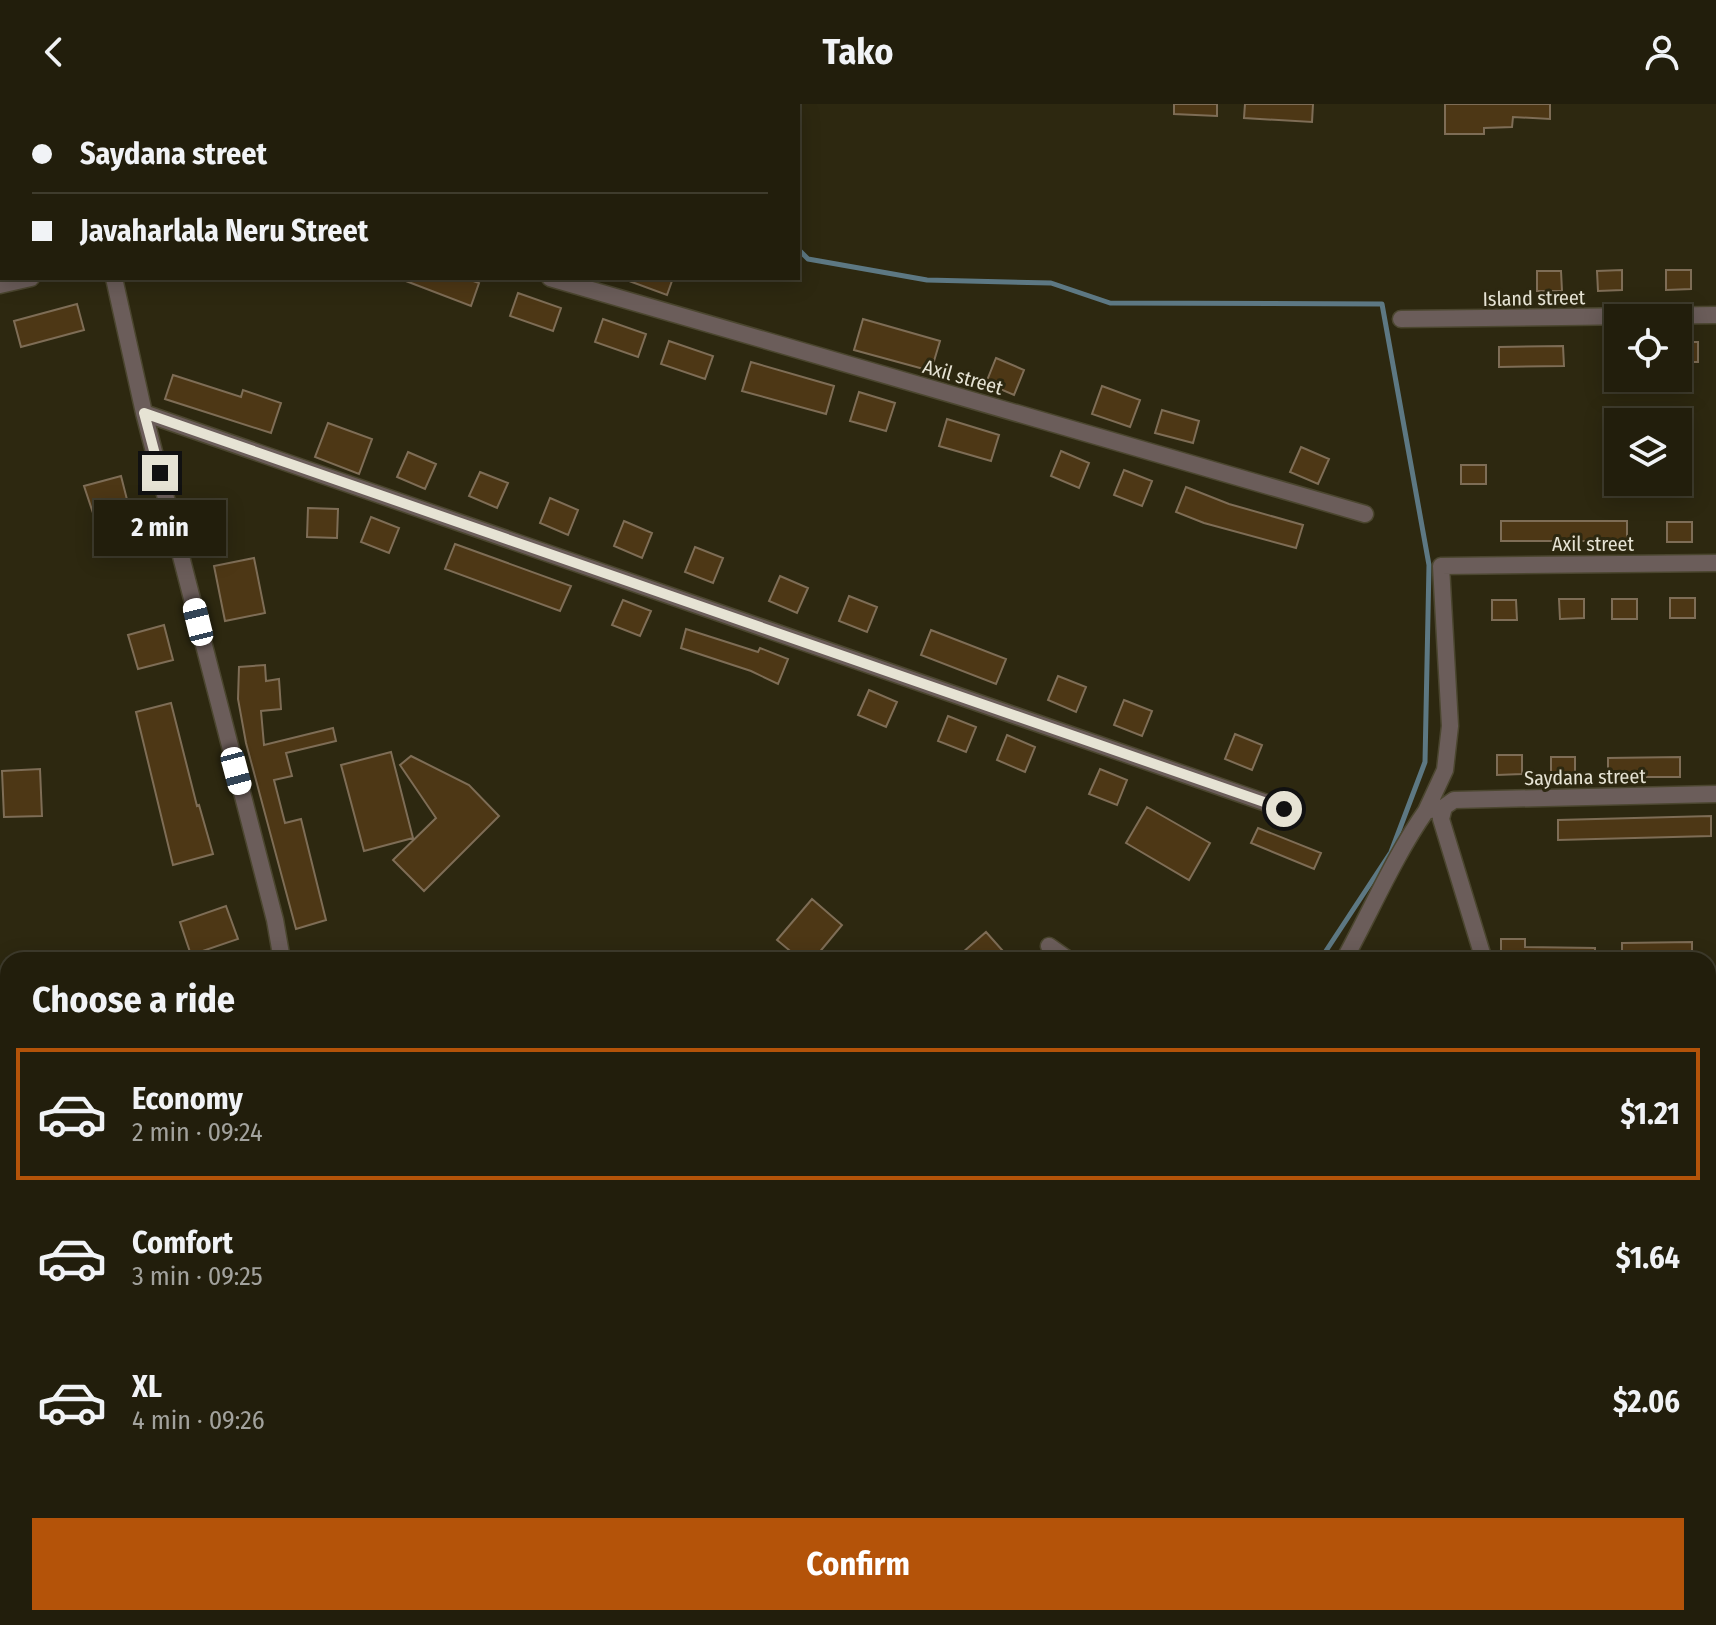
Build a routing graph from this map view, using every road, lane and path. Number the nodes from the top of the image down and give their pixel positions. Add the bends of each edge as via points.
1 (22, 280) edge
2 (114, 280) edge
3 (557, 280) edge
4 (0, 285) edge
5 (1716, 315) edge
6 (1401, 319) dead end
7 (144, 413) junction
8 (1365, 514) dead end
9 (1716, 563) edge
10 (1716, 794) edge
11 (1449, 803) junction
12 (1284, 809) dead end
13 (1426, 811) junction
14 (280, 952) edge
15 (1348, 952) edge
16 (1482, 952) edge

1 - 4 street
2 - 7 street
3 - 8 street, Axil street
5 - 6 street, Island street
7 - 12 street
7 - 14 street
9 - 13 street, Axil street via 1441,566 1450,726 1445,770
10 - 11 street, Saydana street
11 - 13 street, Saydana street
11 - 16 street via 1441,819
13 - 15 street

